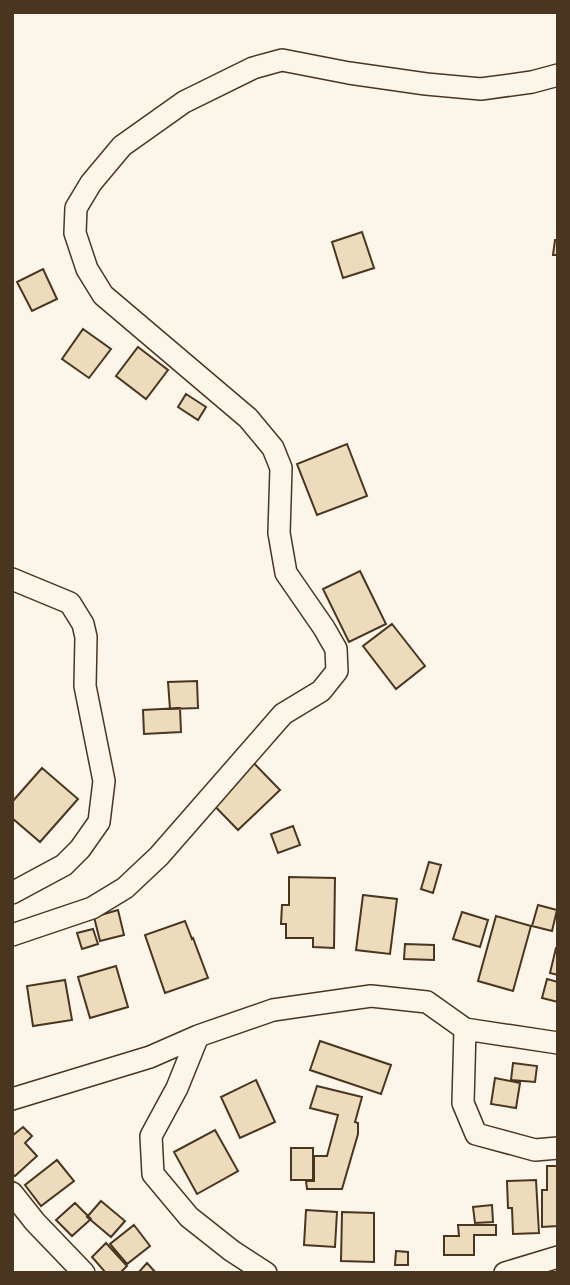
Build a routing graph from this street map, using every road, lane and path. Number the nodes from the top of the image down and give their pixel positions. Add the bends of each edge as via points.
1 (558, 75) edge
2 (12, 579) edge
3 (12, 893) edge
4 (12, 935) edge
5 (465, 1029) junction
6 (198, 1036) junction
7 (558, 1043) edge
8 (13, 1100) edge
9 (558, 1148) edge
10 (12, 1193) edge
11 (558, 1257) edge
12 (84, 1273) edge
13 (267, 1273) edge
14 (505, 1273) edge

1 - 4 street via 481,89 282,60 253,68 184,103 122,146 91,183 76,208 75,233 103,295 248,418 273,448 281,468 279,533 286,573 336,649 337,671 321,691 283,714 159,856 125,888 92,908
2 - 3 street via 70,603 83,625 85,686 104,781 99,822 80,849 64,865
5 - 6 street via 427,1002 371,996 273,1010
5 - 7 street
5 - 9 street via 463,1103 476,1134 535,1150
6 - 8 street via 150,1057
6 - 13 street via 151,1136 153,1174 190,1217
10 - 12 street
11 - 14 street

